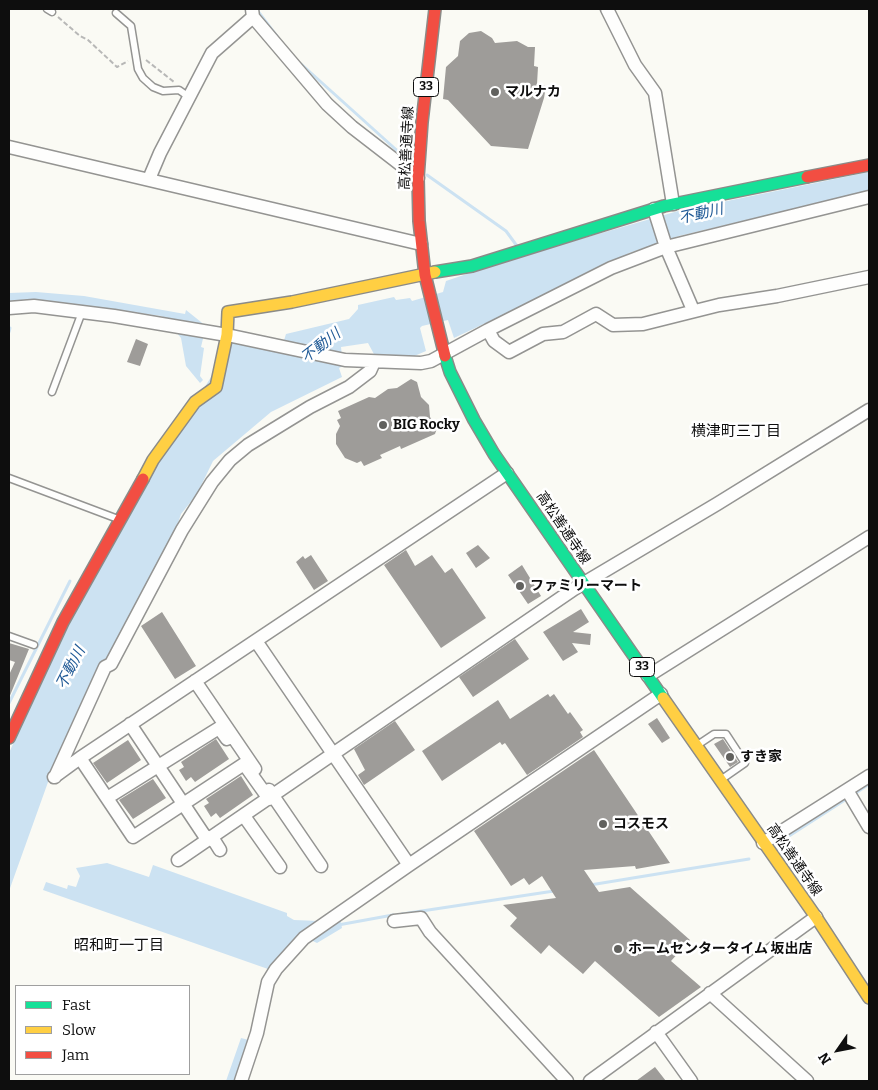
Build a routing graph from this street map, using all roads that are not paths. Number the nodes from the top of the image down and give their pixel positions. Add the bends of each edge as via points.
1 (435, 9) edge
2 (607, 9) edge
3 (116, 13) dead end
4 (252, 13) edge
5 (184, 94) junction
6 (9, 147) edge
7 (869, 165) edge
8 (419, 172) junction
9 (150, 179) junction
10 (869, 197) edge
11 (673, 204) junction
12 (654, 212) junction
13 (421, 244) junction
14 (665, 244) junction
15 (425, 275) junction
16 (869, 277) edge
17 (9, 308) edge
18 (693, 310) junction
19 (82, 312) junction
20 (488, 330) junction
21 (227, 335) junction
22 (444, 354) junction
23 (374, 362) junction
24 (52, 392) dead end
25 (869, 410) edge
26 (507, 472) junction
27 (9, 478) edge
28 (119, 520) junction
29 (869, 537) edge
30 (583, 584) junction
31 (9, 636) edge
32 (256, 641) junction
33 (34, 645) dead end
34 (648, 676) junction
35 (195, 681) junction
36 (661, 694) junction
37 (12, 724) edge
38 (130, 724) junction
39 (9, 738) edge
40 (696, 746) junction
41 (334, 756) junction
42 (80, 758) junction
43 (244, 764) junction
44 (158, 766) junction
45 (869, 776) edge
46 (720, 781) junction
47 (850, 795) junction
48 (107, 798) junction
49 (271, 798) junction
50 (183, 804) junction
51 (244, 816) junction
52 (869, 827) edge
53 (210, 839) junction
54 (763, 843) junction
55 (220, 850) dead end
56 (178, 860) dead end
57 (409, 865) junction
58 (321, 866) dead end
59 (280, 867) dead end
60 (816, 917) junction
61 (394, 921) dead end
62 (710, 993) junction
63 (869, 998) edge
64 (656, 1032) junction
65 (242, 1081) edge
66 (567, 1081) edge
67 (590, 1081) edge
68 (691, 1081) edge
69 (807, 1081) edge

1 - 8 street, 高松善通寺線 / 33
2 - 11 street via 635,65 655,94
3 - 5 lane via 131,26 138,69 143,78 153,88
4 - 5 street via 212,53
4 - 8 street via 327,104 352,127
5 - 9 street
6 - 9 street
7 - 11 street
8 - 13 street, 高松善通寺線 / 33
9 - 13 street
10 - 14 street
11 - 12 street
12 - 14 street
12 - 15 street via 472,266
13 - 15 street, 高松善通寺線 / 33
14 - 18 street
14 - 20 street
15 - 21 street via 228,312
15 - 22 street, 高松善通寺線 / 33
16 - 18 street
17 - 19 street via 34,306
18 - 20 street via 643,324 617,326 596,314 563,332 543,334 508,352 494,342
19 - 21 street
19 - 24 lane
20 - 22 street
21 - 23 street via 345,360
21 - 28 street via 216,387 195,402 153,460
22 - 23 street via 421,363
22 - 26 street, 高松善通寺線 / 33 via 474,420
23 - 42 street via 370,371 349,387 248,445 212,482 182,530 111,664 104,667 54,778
25 - 30 street
26 - 30 street, 高松善通寺線 / 33
26 - 32 street
27 - 28 lane
28 - 37 street via 62,622
29 - 34 street
30 - 34 street, 高松善通寺線 / 33
30 - 41 street
31 - 33 lane
32 - 35 street
32 - 41 street
34 - 36 street, 高松善通寺線 / 33
35 - 38 street
35 - 49 street
36 - 40 street, 高松善通寺線 / 33
36 - 57 street
37 - 39 street
38 - 42 street
38 - 44 street
40 - 46 street, 高松善通寺線 / 33
40 - 46 lane via 714,734 726,734 746,763
41 - 49 street
41 - 57 street
42 - 48 street
43 - 44 street via 219,728
43 - 49 street
43 - 50 street
44 - 48 street
44 - 50 street
45 - 47 street
46 - 54 street, 高松善通寺線 / 33
47 - 52 street
47 - 54 street
48 - 50 street via 133,837
49 - 51 street
49 - 58 street
50 - 53 street
51 - 53 street
51 - 59 street
53 - 55 street
53 - 56 street
54 - 60 street, 高松善通寺線 / 33
57 - 65 street via 304,938 276,969 268,982
60 - 62 street
60 - 63 street, 高松善通寺線 / 33
61 - 66 street via 421,918 430,932
62 - 64 street
62 - 69 street
64 - 67 street
64 - 68 street

